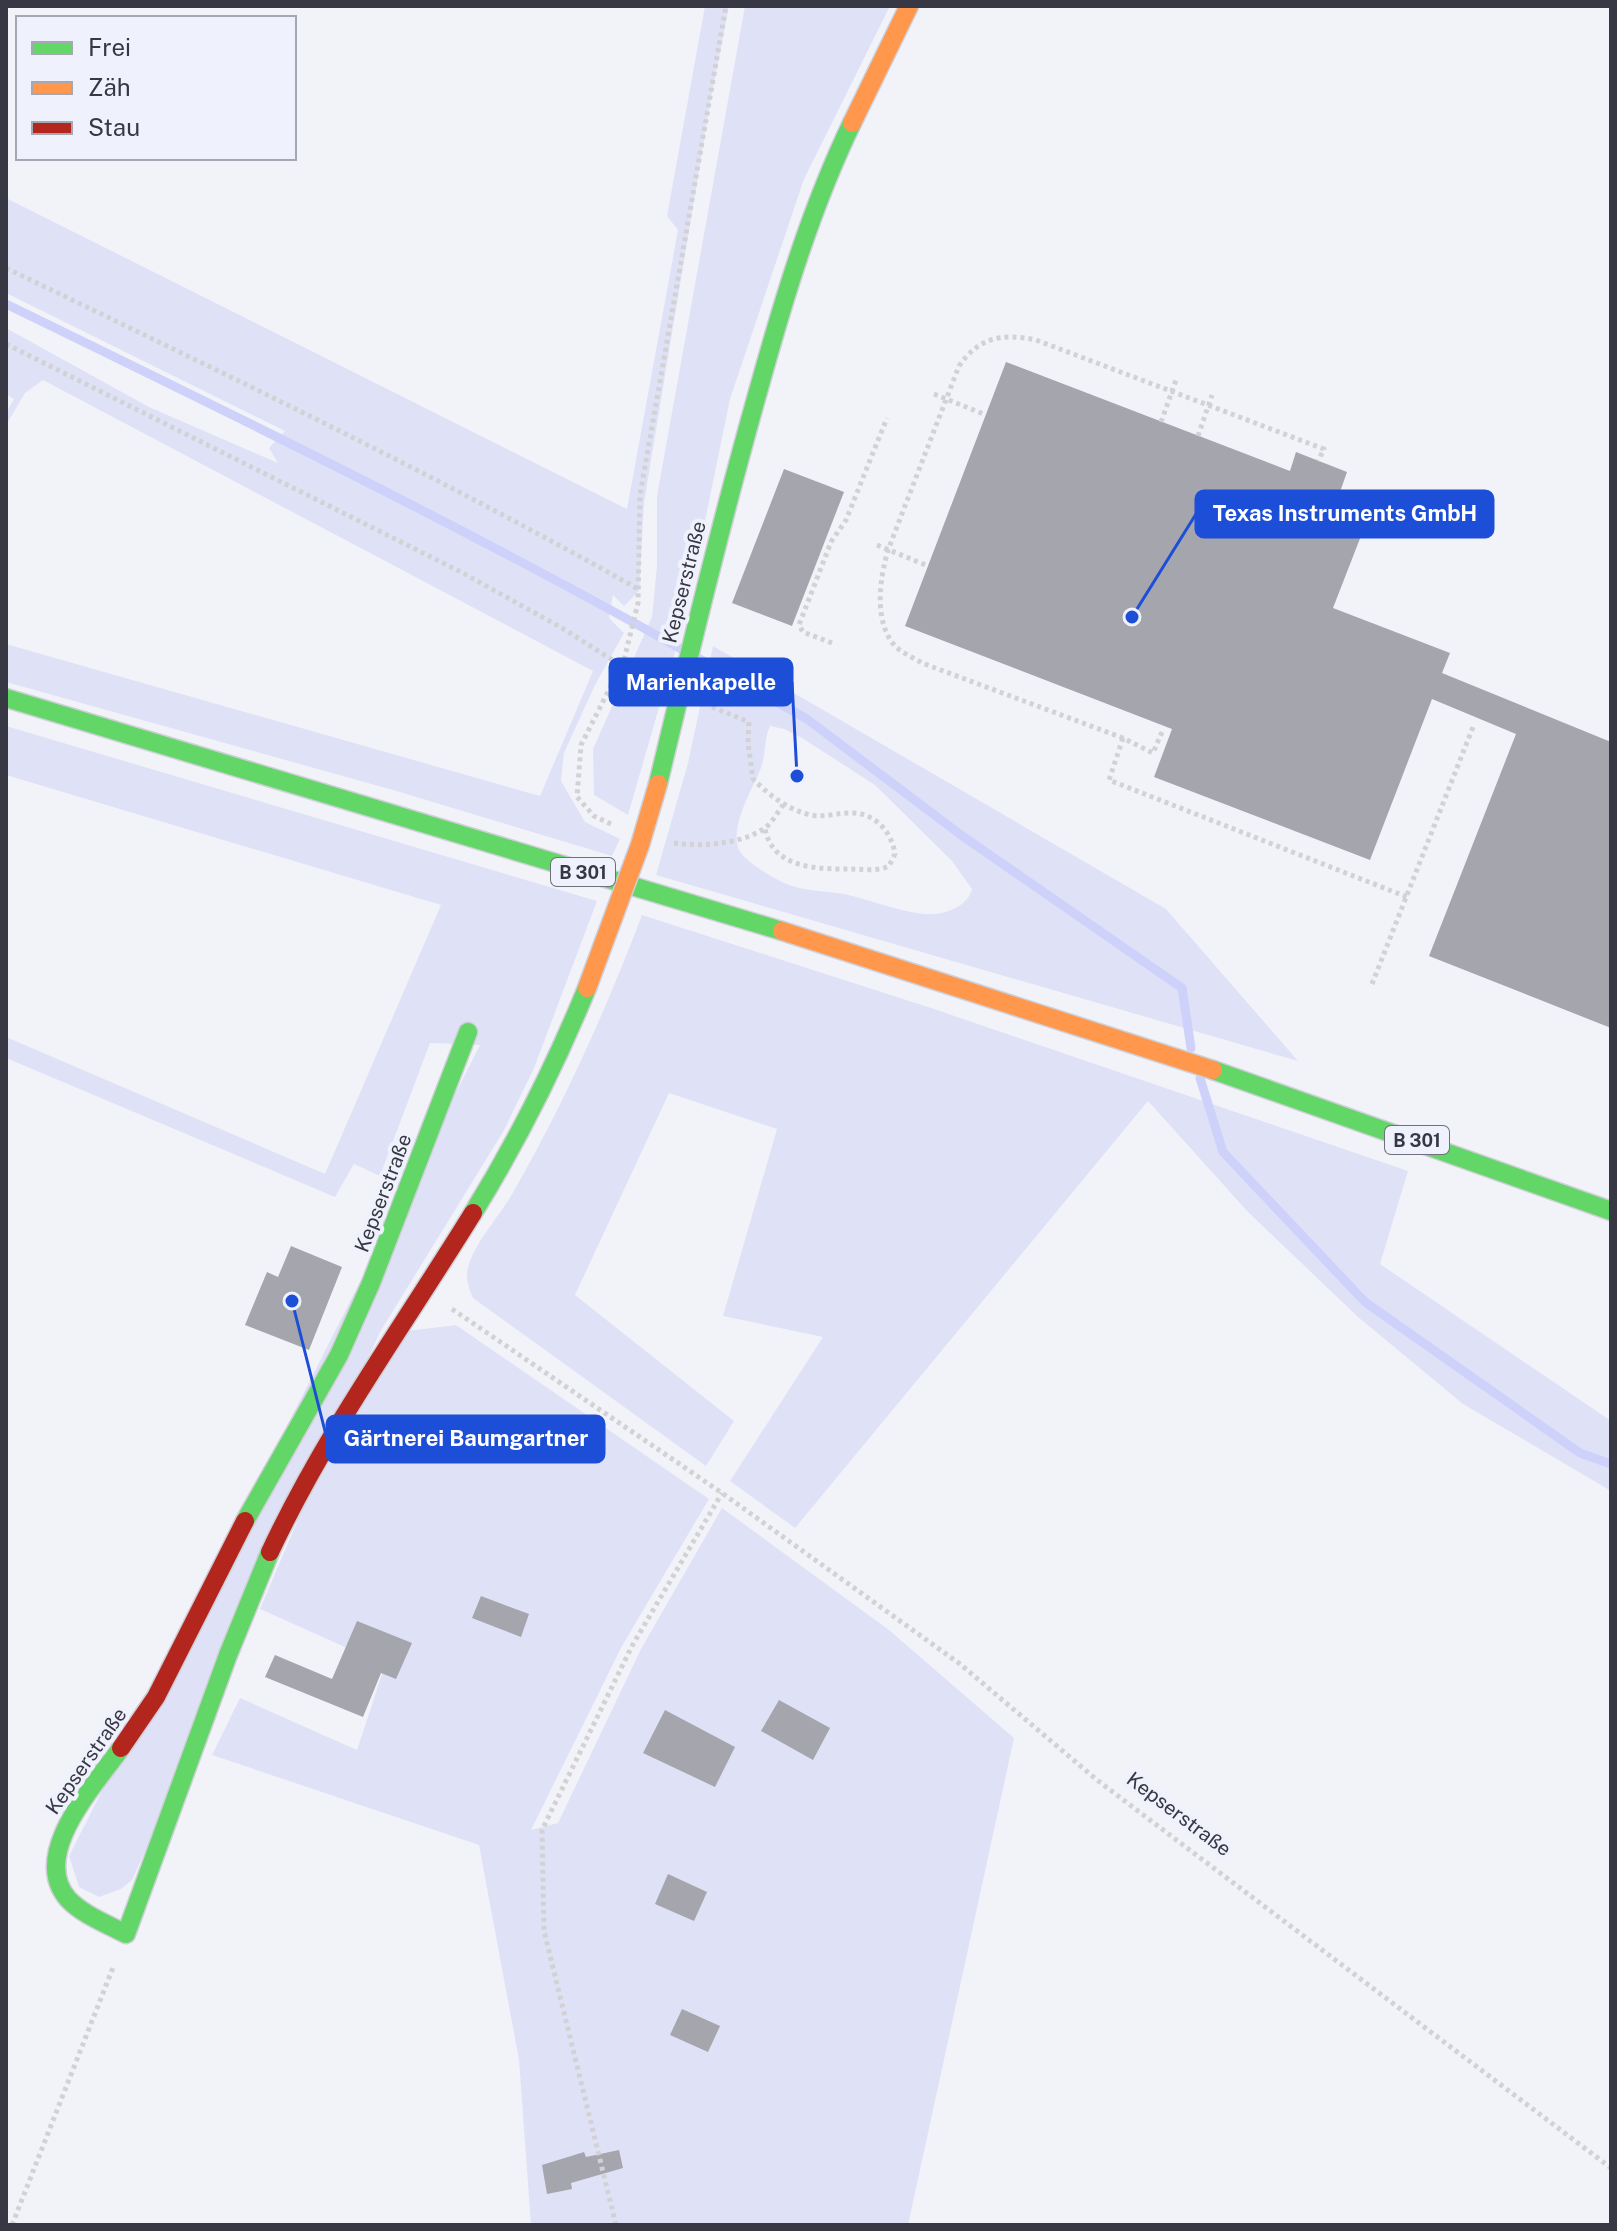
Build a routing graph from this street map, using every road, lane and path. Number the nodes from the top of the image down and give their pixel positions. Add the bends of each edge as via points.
1 (726, 6) edge
2 (909, 6) edge
3 (6, 268) edge
4 (6, 344) edge
5 (1176, 380) dead end
6 (1172, 392) junction
7 (934, 394) dead end
8 (1212, 395) dead end
9 (946, 400) junction
10 (1208, 406) junction
11 (986, 415) dead end
12 (887, 418) dead end
13 (1161, 422) dead end
14 (1198, 436) dead end
15 (1318, 461) dead end
16 (877, 545) dead end
17 (888, 550) junction
18 (928, 566) dead end
19 (638, 589) junction
20 (832, 643) dead end
21 (6, 698) edge
22 (742, 718) dead end
23 (1473, 727) dead end
24 (1162, 732) dead end
25 (1123, 738) junction
26 (765, 829) dead end
27 (1407, 897) junction
28 (1372, 984) dead end
29 (468, 1032) dead end
30 (1611, 1211) edge
31 (424, 1290) junction
32 (722, 1493) junction
33 (126, 1934) junction
34 (1611, 2168) edge
35 (12, 2225) edge
36 (616, 2225) edge

1 - 19 path via 640,495
2 - 31 street, Kepserstraße, bridge via 834,160 790,278 725,507 658,784 570,1034 494,1182
3 - 19 path via 278,400
4 - 19 path via 461,572 623,663
5 - 6 path
6 - 9 path via 1021,336 977,345 959,366
6 - 10 path
6 - 13 path
7 - 9 path
8 - 10 path
9 - 11 path
9 - 17 path
10 - 14 path
10 - 15 path via 1324,449
12 - 20 path via 799,625 803,632
16 - 17 path
17 - 18 path
17 - 25 path via 879,593 895,646 922,663
21 - 30 street, B 301 via 1159,1050
22 - 26 path via 749,722 750,771 759,785 800,812 852,813 872,819 890,837 895,854 889,866 878,870 804,868 774,850
23 - 27 path
24 - 25 path via 1153,753
25 - 27 path via 1109,780
27 - 28 path
29 - 33 street, Kepserstraße via 339,1355 242,1526 156,1697 61,1835 54,1856 63,1894 77,1909
31 - 32 path, Kepserstraße
31 - 33 street, Kepserstraße via 331,1438 264,1565
32 - 34 path, Kepserstraße via 960,1664 1097,1780
32 - 36 path via 632,1646 542,1830 544,1931
33 - 35 path

